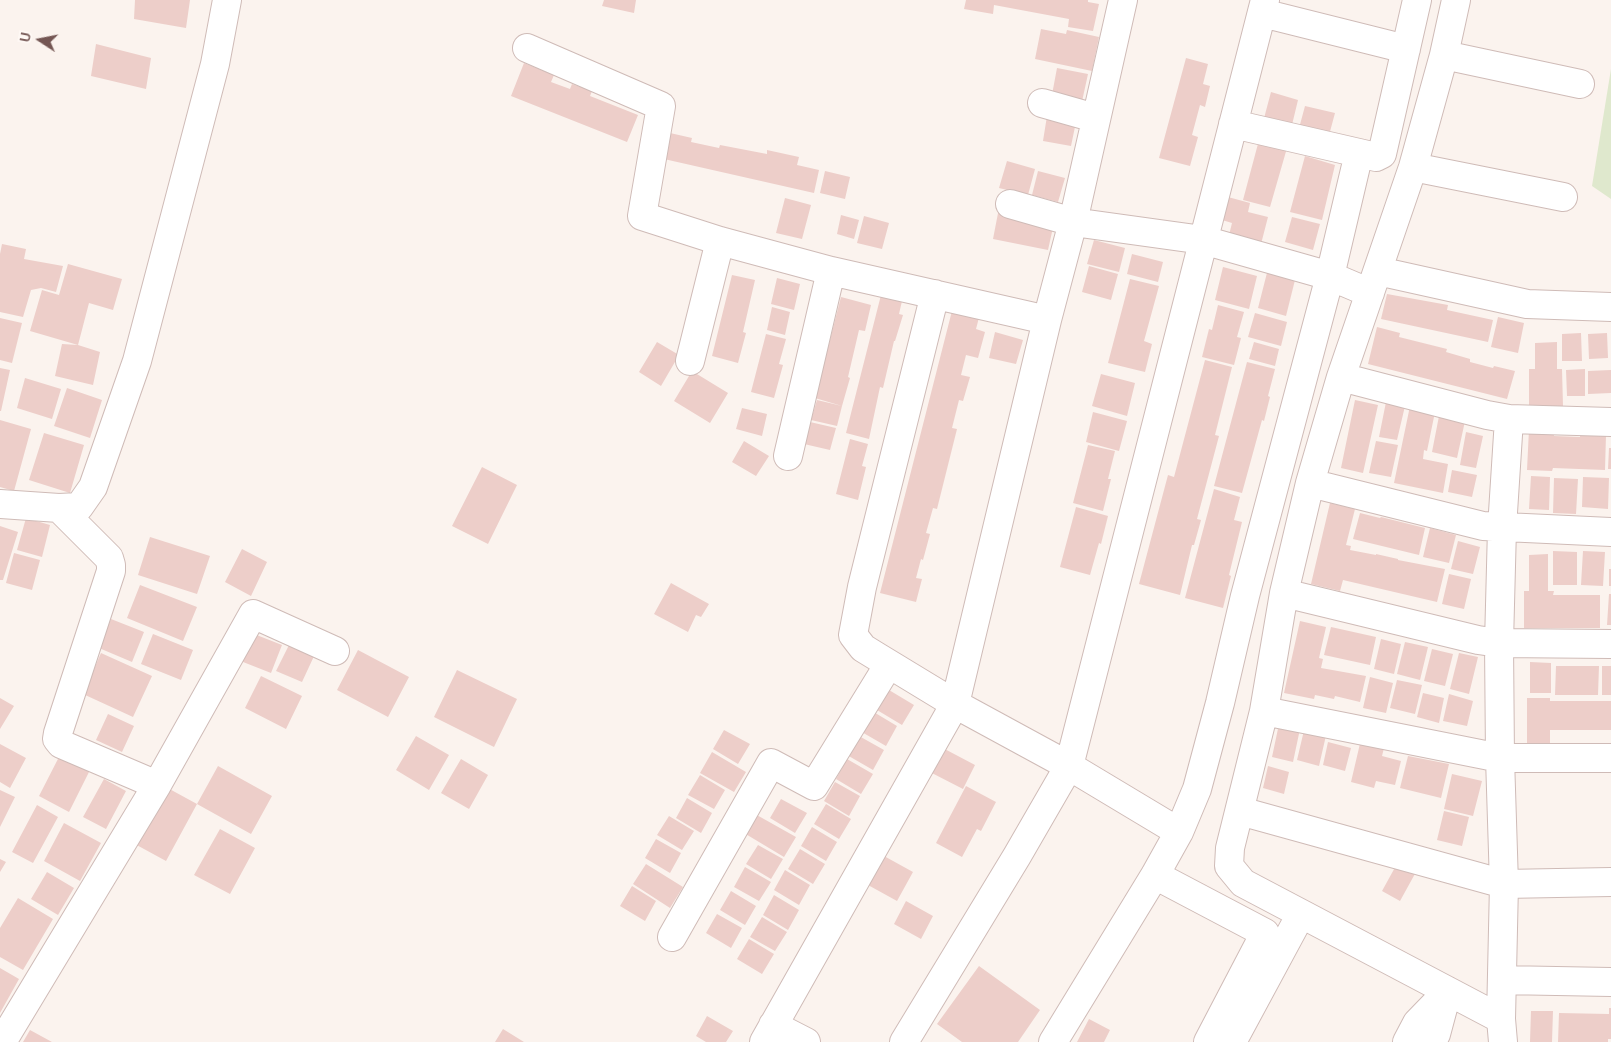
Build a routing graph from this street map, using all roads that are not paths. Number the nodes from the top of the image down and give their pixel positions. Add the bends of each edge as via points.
1 (227, 0) edge
2 (1123, 0) edge
3 (1417, 0) edge
4 (1456, 0) edge
5 (1263, 6) edge
6 (527, 48) dead end
7 (1406, 49) junction
8 (1444, 55) junction
9 (1580, 84) dead end
10 (1042, 103) dead end
11 (1096, 118) junction
12 (1233, 124) junction
13 (1359, 153) junction
14 (1413, 167) junction
15 (1563, 197) dead end
16 (1010, 204) dead end
17 (1073, 222) junction
18 (1203, 240) junction
19 (720, 241) junction
20 (831, 271) junction
21 (1330, 276) junction
22 (1374, 282) junction
23 (936, 294) junction
24 (1611, 307) edge
25 (1047, 320) junction
26 (690, 361) dead end
27 (1341, 377) junction
28 (1508, 419) junction
29 (1611, 422) edge
30 (788, 456) dead end
31 (1310, 483) junction
32 (0, 504) edge
33 (59, 508) junction
34 (1502, 528) junction
35 (1611, 532) edge
36 (1284, 593) junction
37 (1499, 643) junction
38 (1611, 644) edge
39 (335, 651) dead end
40 (889, 664) junction
41 (955, 704) junction
42 (1264, 711) junction
43 (1500, 758) junction
44 (1611, 758) edge
45 (1069, 766) junction
46 (157, 785) junction
47 (1240, 811) junction
48 (1180, 832) junction
49 (1155, 875) junction
50 (1611, 882) edge
51 (1504, 884) junction
52 (1301, 914) junction
53 (672, 937) dead end
54 (1502, 980) junction
55 (1611, 982) edge
56 (1448, 992) junction
57 (1502, 1031) edge
58 (768, 1034) edge
59 (2, 1042) edge
60 (806, 1042) edge
61 (904, 1042) edge
62 (1053, 1042) edge
63 (1208, 1042) edge
64 (1232, 1042) edge
65 (1407, 1042) edge
66 (1432, 1042) edge

1 - 33 street via 215,64 137,361 93,487 79,507
2 - 11 street
3 - 7 street
4 - 8 street
5 - 7 street
5 - 12 street
6 - 19 street via 661,106 642,216
7 - 13 street via 1382,154 1376,157
8 - 9 street
8 - 14 street
10 - 11 street
11 - 17 street
12 - 13 street
12 - 18 street
13 - 21 street
14 - 15 street
14 - 22 street
16 - 17 street
17 - 18 street
17 - 25 street
18 - 21 street
18 - 45 street
19 - 20 street
19 - 26 street
20 - 23 street
20 - 30 street
21 - 22 street
21 - 48 street via 1197,789
22 - 24 street via 1527,304
22 - 27 street
23 - 25 street
23 - 40 street via 852,635 863,648
25 - 41 street
27 - 28 street
27 - 31 street
28 - 29 street
28 - 34 street
31 - 34 street
31 - 36 street
32 - 33 street
33 - 46 street via 109,558 111,565 57,739 61,744
34 - 35 street
34 - 37 street
36 - 37 street
36 - 42 street
37 - 38 street
37 - 43 street
39 - 46 street via 254,614
40 - 41 street
40 - 53 street via 814,786 770,763
41 - 45 street
41 - 58 street
42 - 43 street
42 - 47 street
43 - 44 street
43 - 51 street
45 - 48 street
45 - 61 street
46 - 59 street
47 - 51 street
47 - 52 street via 1230,848 1230,866 1243,883
48 - 49 street
49 - 62 street
49 - 63 street via 1265,933
50 - 51 street
51 - 54 street
52 - 56 street
52 - 64 street
54 - 55 street
54 - 57 street
56 - 57 street
56 - 65 street via 1417,1023
56 - 66 street
58 - 60 street

